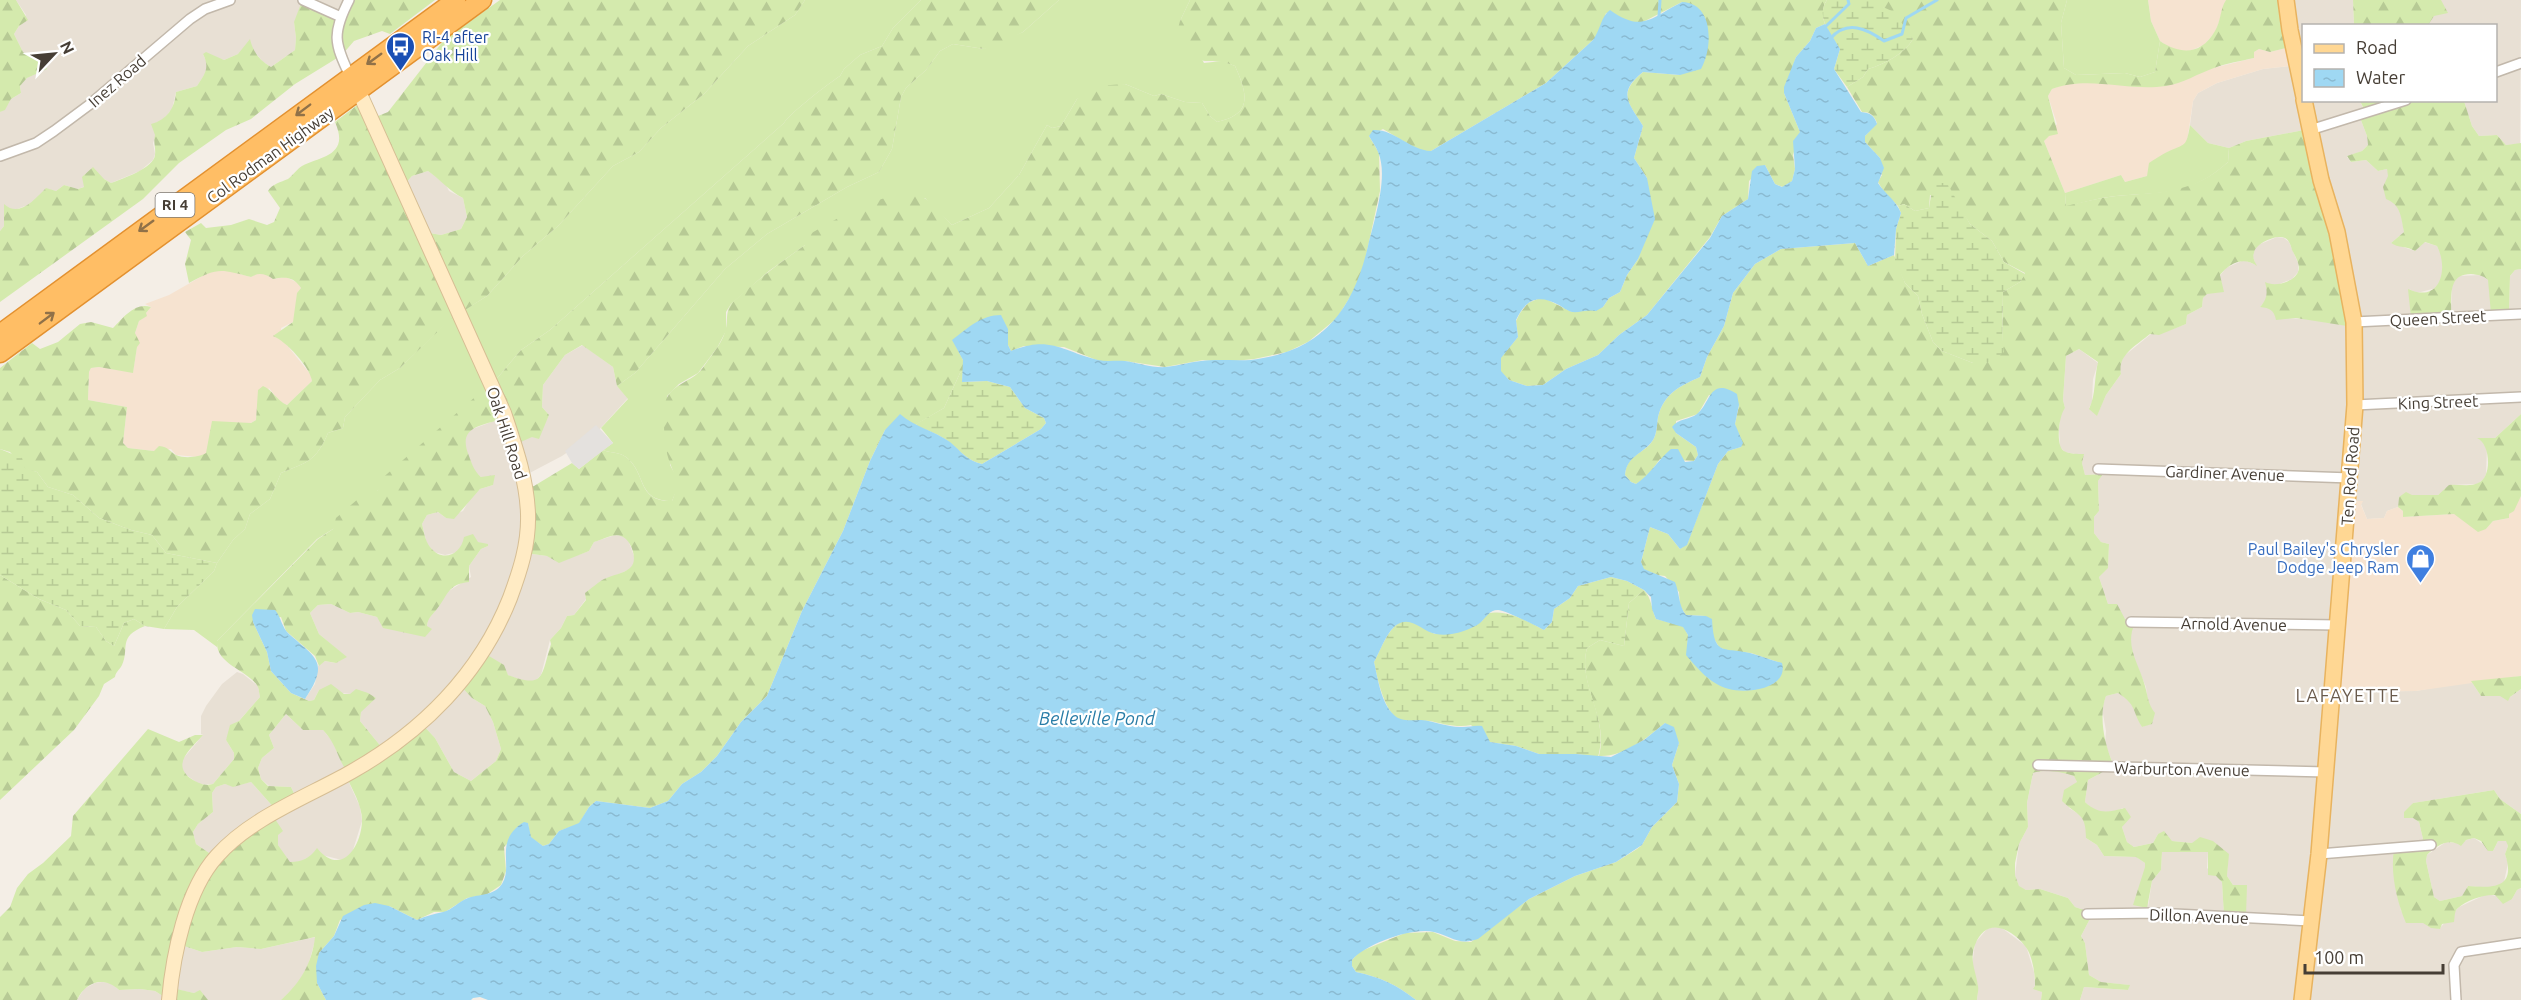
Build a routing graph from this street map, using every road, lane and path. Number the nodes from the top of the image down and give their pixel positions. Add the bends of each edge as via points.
1 (231, 0) edge
2 (303, 0) edge
3 (349, 0) edge
4 (456, 0) edge
5 (482, 0) edge
6 (2286, 0) edge
7 (341, 17) junction
8 (2521, 63) edge
9 (2497, 72) edge
10 (355, 82) junction
11 (2302, 89) edge
12 (2305, 102) edge
13 (2400, 102) edge
14 (2310, 130) junction
15 (0, 156) edge
16 (2521, 314) edge
17 (2354, 322) junction
18 (0, 334) edge
19 (0, 353) edge
20 (2521, 397) edge
21 (2355, 405) junction
22 (2098, 469) dead end
23 (2351, 478) junction
24 (2131, 622) dead end
25 (2337, 626) junction
26 (2038, 765) dead end
27 (2326, 772) junction
28 (2431, 845) dead end
29 (2319, 854) junction
30 (2087, 914) dead end
31 (2311, 921) junction
32 (2521, 943) edge
33 (169, 1000) edge
34 (2302, 1000) edge
35 (2456, 1000) edge

1 - 15 street, Inez Road via 190,19 54,131 36,143
2 - 7 street
3 - 7 street, Oak Hill Road
4 -> 10 highway, Col Rodman Highway / RI 4
5 - 10 highway, Col Rodman Highway / RI 4
6 - 11 main road, Ten Rod Road
7 - 10 street, Oak Hill Road via 337,41
8 - 9 street
10 -> 18 highway, Col Rodman Highway / RI 4
19 -> 10 highway, Col Rodman Highway / RI 4
10 - 33 street, Oak Hill Road via 504,413 527,503 524,560 487,645 463,681 436,710 378,756 259,822 216,857 199,885 184,924
12 - 14 main road, Ten Rod Road
13 - 14 street
14 - 17 main road, Ten Rod Road via 2337,232
16 - 17 street, Queen Street
17 - 21 main road, Ten Rod Road
20 - 21 street, King Street
21 - 23 main road, Ten Rod Road
22 - 23 street, Gardiner Avenue
23 - 25 main road, Ten Rod Road
24 - 25 street, Arnold Avenue
25 - 27 main road, Ten Rod Road
26 - 27 street, Warburton Avenue
27 - 29 main road, Ten Rod Road
28 - 29 street
29 - 31 main road, Ten Rod Road
30 - 31 street, Dillon Avenue
31 - 34 main road, Ten Rod Road
32 - 35 street via 2461,952 2454,965

